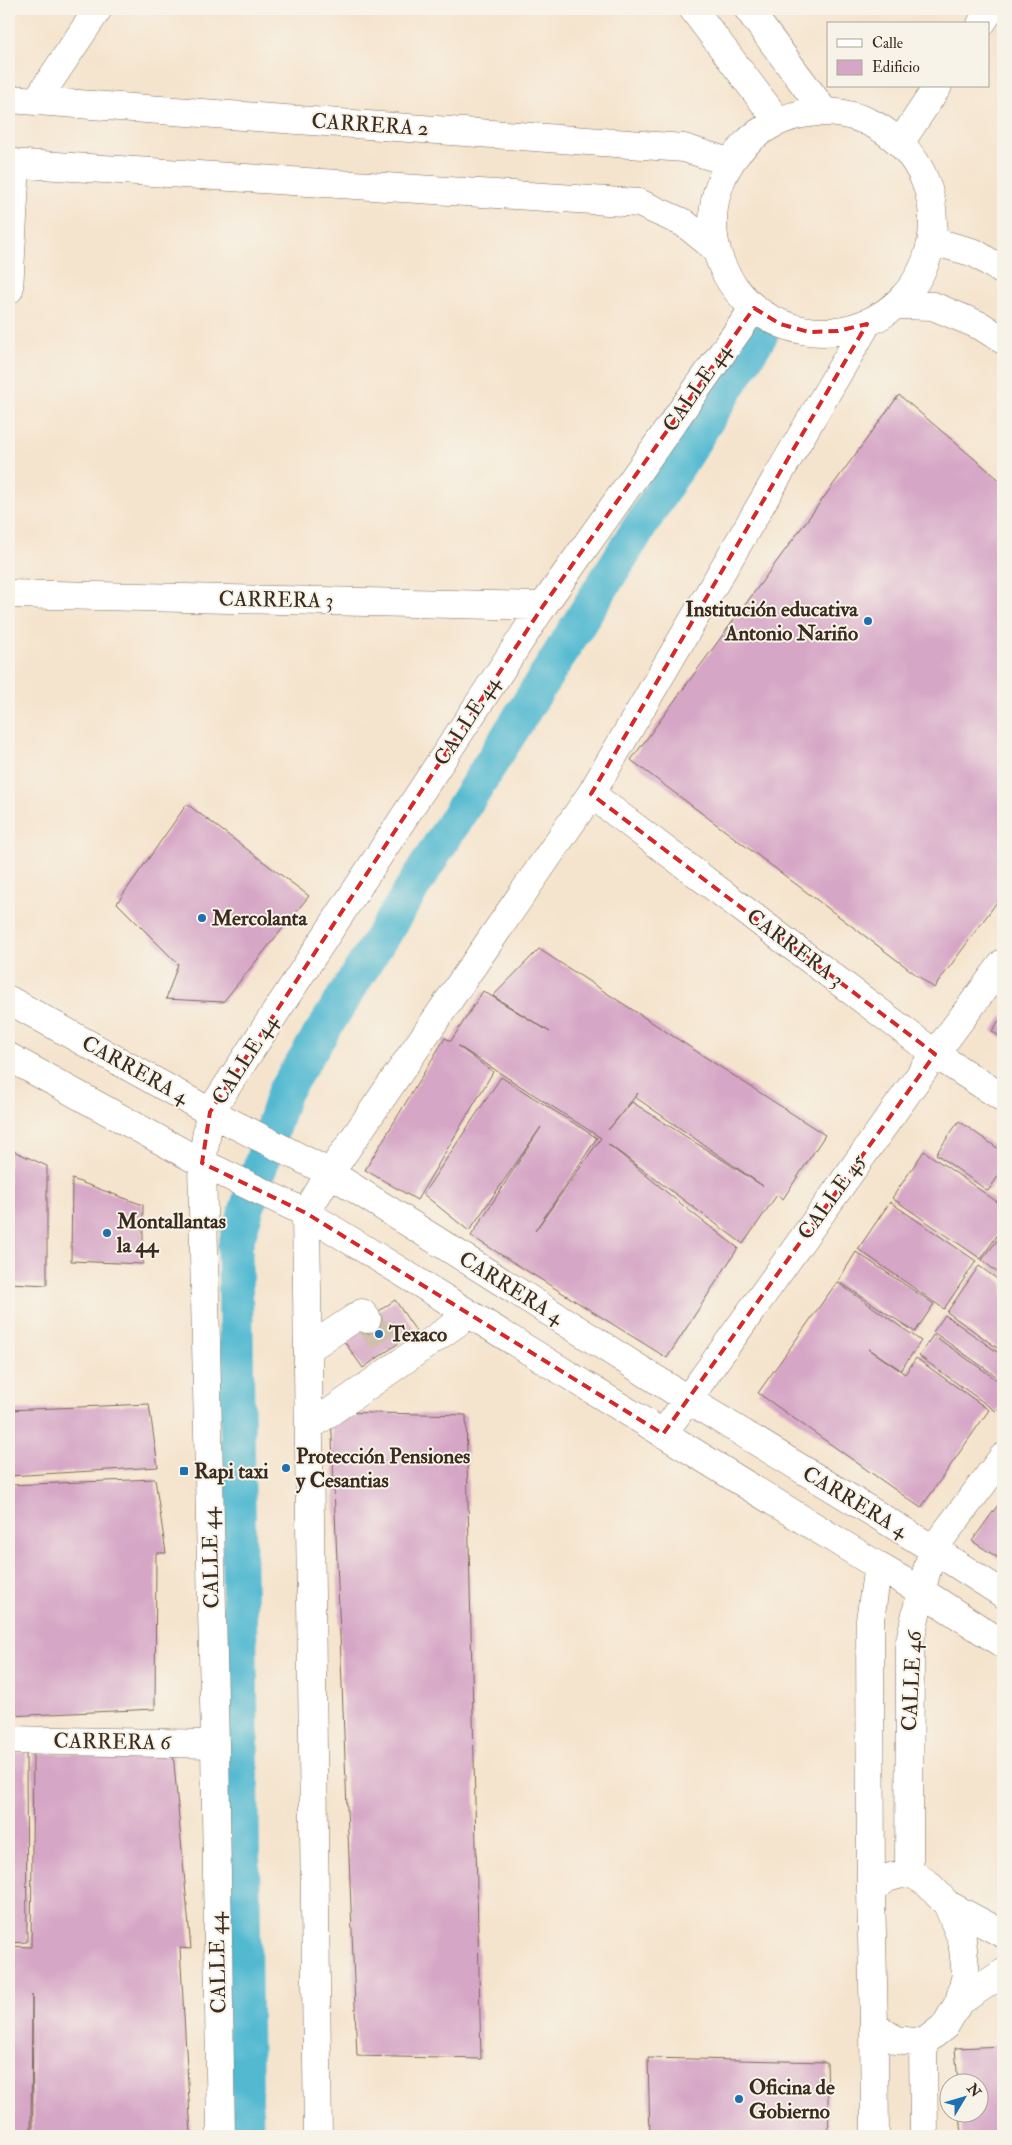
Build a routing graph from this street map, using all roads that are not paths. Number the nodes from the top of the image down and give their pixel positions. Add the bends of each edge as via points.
1 (98, 9) edge
2 (693, 9) edge
3 (748, 9) edge
4 (991, 9) edge
5 (982, 22) edge
6 (937, 88) edge
7 (9, 99) edge
8 (37, 100) junction
9 (824, 111) junction
10 (777, 120) junction
11 (900, 143) junction
12 (729, 162) junction
13 (12, 163) edge
14 (932, 242) junction
15 (716, 249) junction
16 (1003, 271) edge
17 (9, 290) edge
18 (897, 305) junction
19 (754, 308) junction
20 (867, 324) junction
21 (1003, 340) edge
22 (9, 594) edge
23 (543, 606) junction
24 (591, 794) junction
25 (1003, 963) edge
26 (9, 1000) edge
27 (935, 1054) junction
28 (9, 1057) edge
29 (1003, 1098) edge
30 (222, 1118) junction
31 (202, 1163) junction
32 (330, 1173) junction
33 (296, 1209) junction
34 (470, 1314) junction
35 (367, 1319) dead end
36 (308, 1349) junction
37 (687, 1399) junction
38 (309, 1427) junction
39 (663, 1434) junction
40 (1003, 1457) edge
41 (933, 1549) junction
42 (878, 1566) junction
43 (921, 1591) junction
44 (1003, 1594) edge
45 (1003, 1644) edge
46 (9, 1740) edge
47 (215, 1744) junction
48 (909, 1872) junction
49 (871, 1890) junction
50 (947, 1904) junction
51 (1003, 1934) edge
52 (1003, 1973) edge
53 (959, 2002) junction
54 (874, 2026) junction
55 (923, 2043) junction
56 (221, 2136) edge
57 (318, 2136) edge
58 (875, 2136) edge
59 (924, 2136) edge

1 - 8 street
2 - 10 street
3 - 9 street
4 - 5 street
6 - 11 street
7 - 8 street, CARRERA 2
8 - 12 street, CARRERA 2 via 684,148
9 - 10 street via 800,113
9 - 11 street via 852,115 878,126
10 - 12 street via 750,138
11 - 14 street via 921,172 927,189 932,206
12 - 15 street via 717,189 712,219
13 - 15 street via 639,203 684,223
13 - 17 street
14 - 16 street via 975,253
14 - 18 street via 920,276
15 - 19 street via 730,282
18 - 20 street
18 - 21 street via 933,306 980,326
19 - 20 street via 780,324 809,332 838,331
19 - 23 street, CALLE 44
20 - 24 street
22 - 23 street, CARRERA 3
23 - 30 street, CALLE 44
24 - 27 street, CARRERA 3
24 - 32 street
25 - 27 street, CALLE 45
26 - 30 street, CARRERA 4
27 - 29 street, CARRERA 3
27 - 37 street, CALLE 45
28 - 31 street
30 - 31 street, CALLE 44
30 - 32 street, CARRERA 4
31 - 33 street
31 - 47 street, CALLE 44
32 - 33 street
32 - 37 street, CARRERA 4
33 - 34 street
33 - 36 street
34 - 38 street via 395,1356
34 - 39 street
35 - 36 street via 362,1313
36 - 38 street
37 - 39 street, CALLE 45
37 - 41 street, CARRERA 4
38 - 57 street
39 - 42 street
40 - 41 street, CALLE 46
41 - 43 street, CALLE 46
41 - 44 street, CARRERA 4
42 - 43 street
42 - 49 street, CALLE 46 via 870,1620
43 - 45 street
43 - 48 street, CALLE 46 via 910,1641
46 - 47 street, CARRERA 6
47 - 56 street, CALLE 44
48 - 49 street via 888,1878
48 - 50 street
49 - 54 street, CALLE 46
50 - 51 street
50 - 53 street via 962,1940 966,1975
52 - 53 street
53 - 55 street via 946,2026
54 - 55 street via 896,2040
54 - 58 street
55 - 59 street

